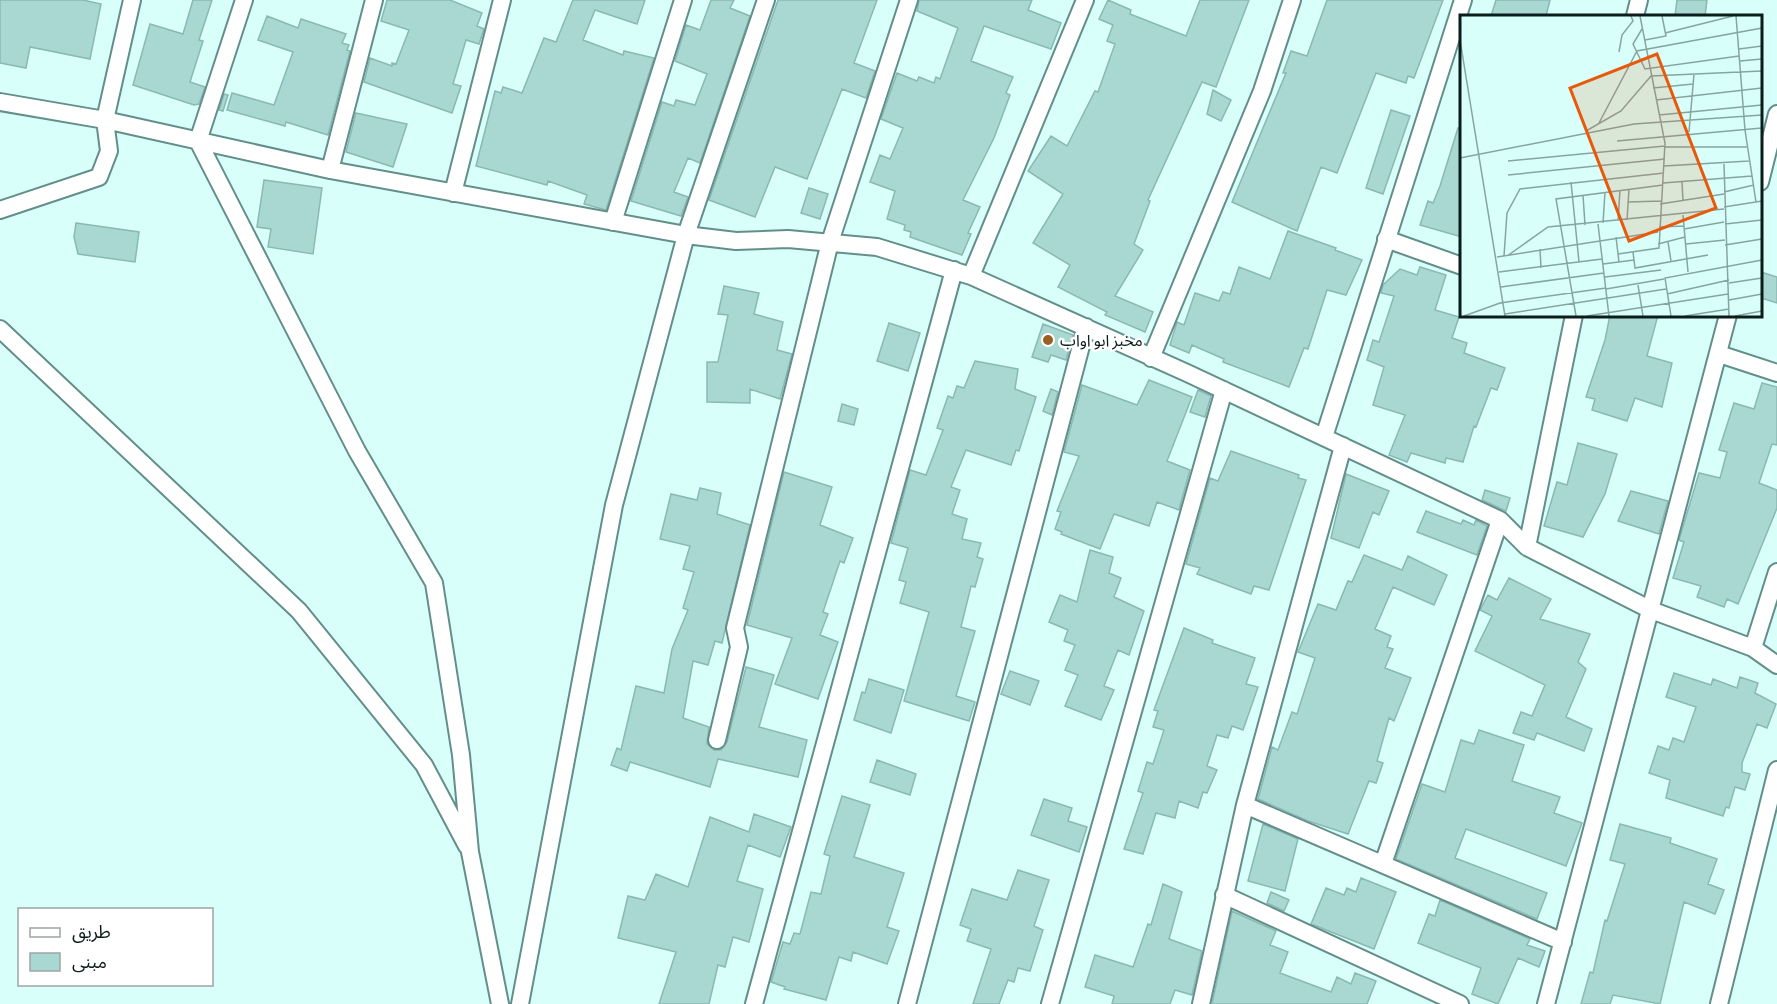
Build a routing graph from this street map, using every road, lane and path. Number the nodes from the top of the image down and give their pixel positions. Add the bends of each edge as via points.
1 (132, 0) edge
2 (244, 0) edge
3 (374, 0) edge
4 (502, 0) edge
5 (683, 0) edge
6 (766, 0) edge
7 (909, 0) edge
8 (1085, 0) edge
9 (1292, 0) edge
10 (1463, 0) edge
11 (1639, 0) edge
12 (1635, 15) edge
13 (0, 102) edge
14 (1777, 114) edge
15 (105, 120) junction
16 (198, 141) junction
17 (330, 170) junction
18 (1762, 178) edge
19 (453, 193) junction
20 (0, 210) edge
21 (613, 222) junction
22 (686, 235) junction
23 (1386, 239) junction
24 (830, 243) junction
25 (1460, 265) edge
26 (954, 270) junction
27 (970, 276) junction
28 (1574, 316) edge
29 (1728, 316) edge
30 (1086, 327) junction
31 (0, 329) edge
32 (1719, 354) junction
33 (1151, 358) junction
34 (1777, 373) edge
35 (1224, 390) junction
36 (1324, 437) junction
37 (1343, 446) junction
38 (1500, 520) junction
39 (1527, 547) junction
40 (1777, 572) edge
41 (1651, 610) junction
42 (1753, 648) junction
43 (1777, 665) edge
44 (717, 740) dead end
45 (1777, 771) edge
46 (1245, 805) junction
47 (470, 852) junction
48 (1383, 864) junction
49 (1224, 895) junction
50 (1563, 942) junction
51 (500, 1004) edge
52 (520, 1004) edge
53 (754, 1004) edge
54 (907, 1004) edge
55 (1050, 1004) edge
56 (1202, 1004) edge
57 (1460, 1004) edge
58 (1546, 1004) edge
59 (1719, 1004) edge

1 - 15 street
2 - 16 street
3 - 17 street
4 - 19 street
5 - 21 street
6 - 22 street
7 - 24 street
8 - 27 street
9 - 33 street via 1262,91
10 - 23 street
11 - 12 street
13 - 15 street
14 - 18 street
15 - 16 street
15 - 20 street via 109,151 99,177
16 - 17 street
16 - 47 street via 357,451 434,583 461,755
17 - 19 street
19 - 21 street
21 - 22 street
22 - 24 street via 736,241 788,239
22 - 52 street via 614,505
23 - 25 street
23 - 36 street
24 - 26 street via 877,247
24 - 44 street via 735,628 739,647
26 - 27 street
26 - 53 street
27 - 30 street
28 - 39 street
29 - 32 street
30 - 33 street
30 - 54 street
31 - 47 street via 299,611 424,765
32 - 34 street
32 - 41 street
33 - 35 street
35 - 36 street
35 - 55 street
36 - 37 street
37 - 38 street
37 - 46 street
38 - 39 street
38 - 48 street
39 - 41 street
40 - 42 street
41 - 42 street
41 - 50 street
42 - 43 street
45 - 59 street
46 - 48 street
46 - 49 street
47 - 51 street
48 - 50 street
49 - 56 street
49 - 57 street
50 - 58 street

